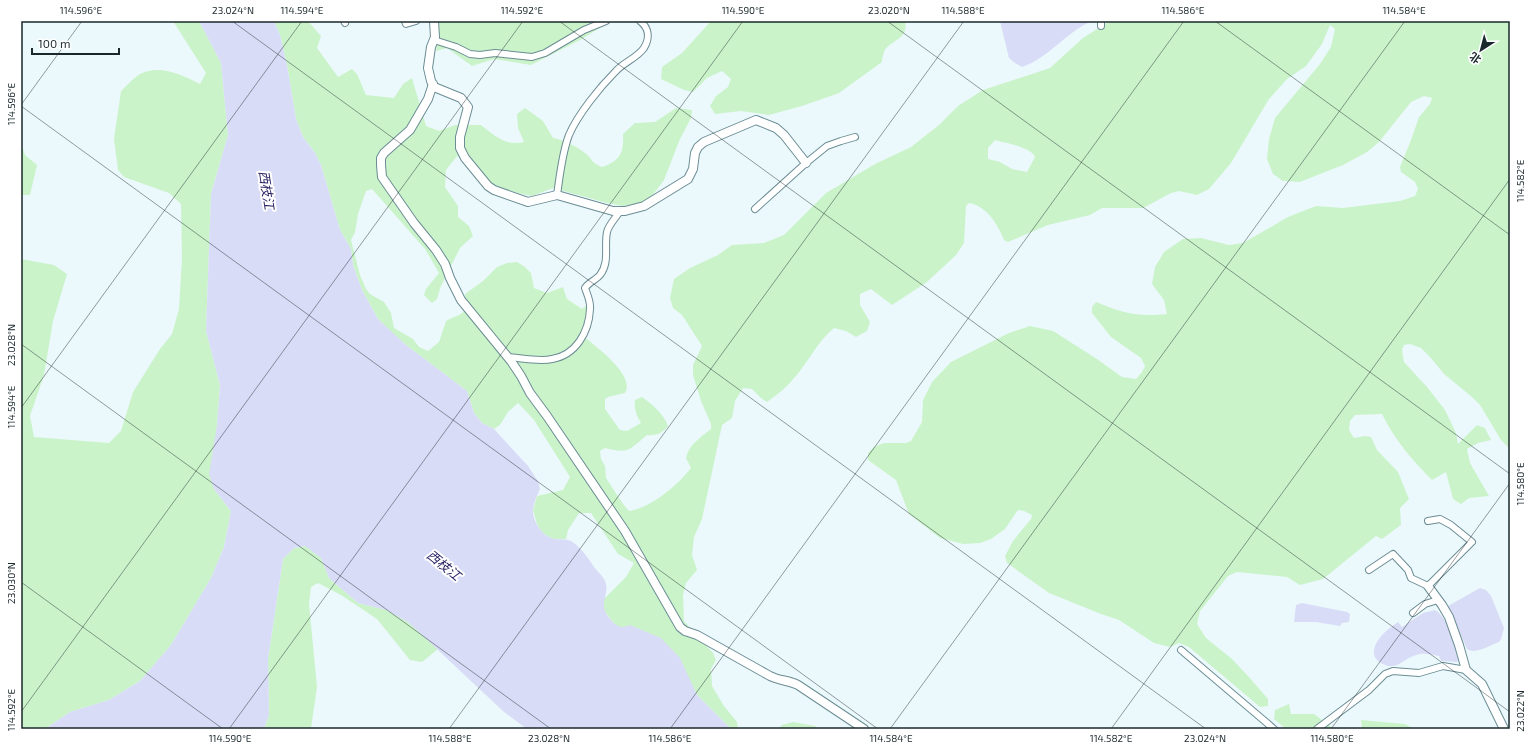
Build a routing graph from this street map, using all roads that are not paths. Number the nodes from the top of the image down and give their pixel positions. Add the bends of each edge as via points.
1 (404, 21) edge
2 (416, 21) edge
3 (434, 21) edge
4 (606, 21) edge
5 (640, 21) edge
6 (434, 40) junction
7 (433, 84) junction
8 (855, 138) dead end
9 (806, 163) junction
10 (557, 194) junction
11 (755, 209) dead end
12 (620, 211) junction
13 (508, 358) junction
14 (1428, 521) dead end
15 (1369, 570) dead end
16 (1428, 586) junction
17 (1438, 600) junction
18 (1414, 613) dead end
19 (1181, 650) dead end
20 (1466, 670) junction
21 (864, 729) edge
22 (1274, 729) edge
23 (1317, 729) edge
24 (1504, 729) edge

1 - 2 street via 406,24
3 - 6 street
4 - 6 street via 532,57 495,53 470,54
5 - 10 street via 648,32 647,41 640,53 617,69 578,117 566,143
6 - 7 street via 428,68
7 - 10 street via 439,90 461,98 468,106 460,137 460,148 488,186 528,202
7 - 13 street via 428,99 410,130 384,153 382,177 445,264 461,300
8 - 9 street via 827,146
9 - 11 street
9 - 12 street via 776,128 756,120 704,142 698,147 693,170 688,179 644,206
10 - 12 street via 612,211
12 - 13 street via 607,231 607,256 603,268 599,276 585,288 590,308 586,330 580,342 565,356 551,360
13 - 21 street via 625,531 680,627 774,678 798,685
14 - 16 street via 1440,519 1472,542
15 - 16 street via 1393,554 1408,570 1411,578
16 - 17 street
17 - 18 street via 1425,604
17 - 20 street via 1449,617
19 - 22 street
20 - 23 street via 1443,666 1419,672 1393,671 1385,674 1369,690
20 - 24 street via 1482,684

